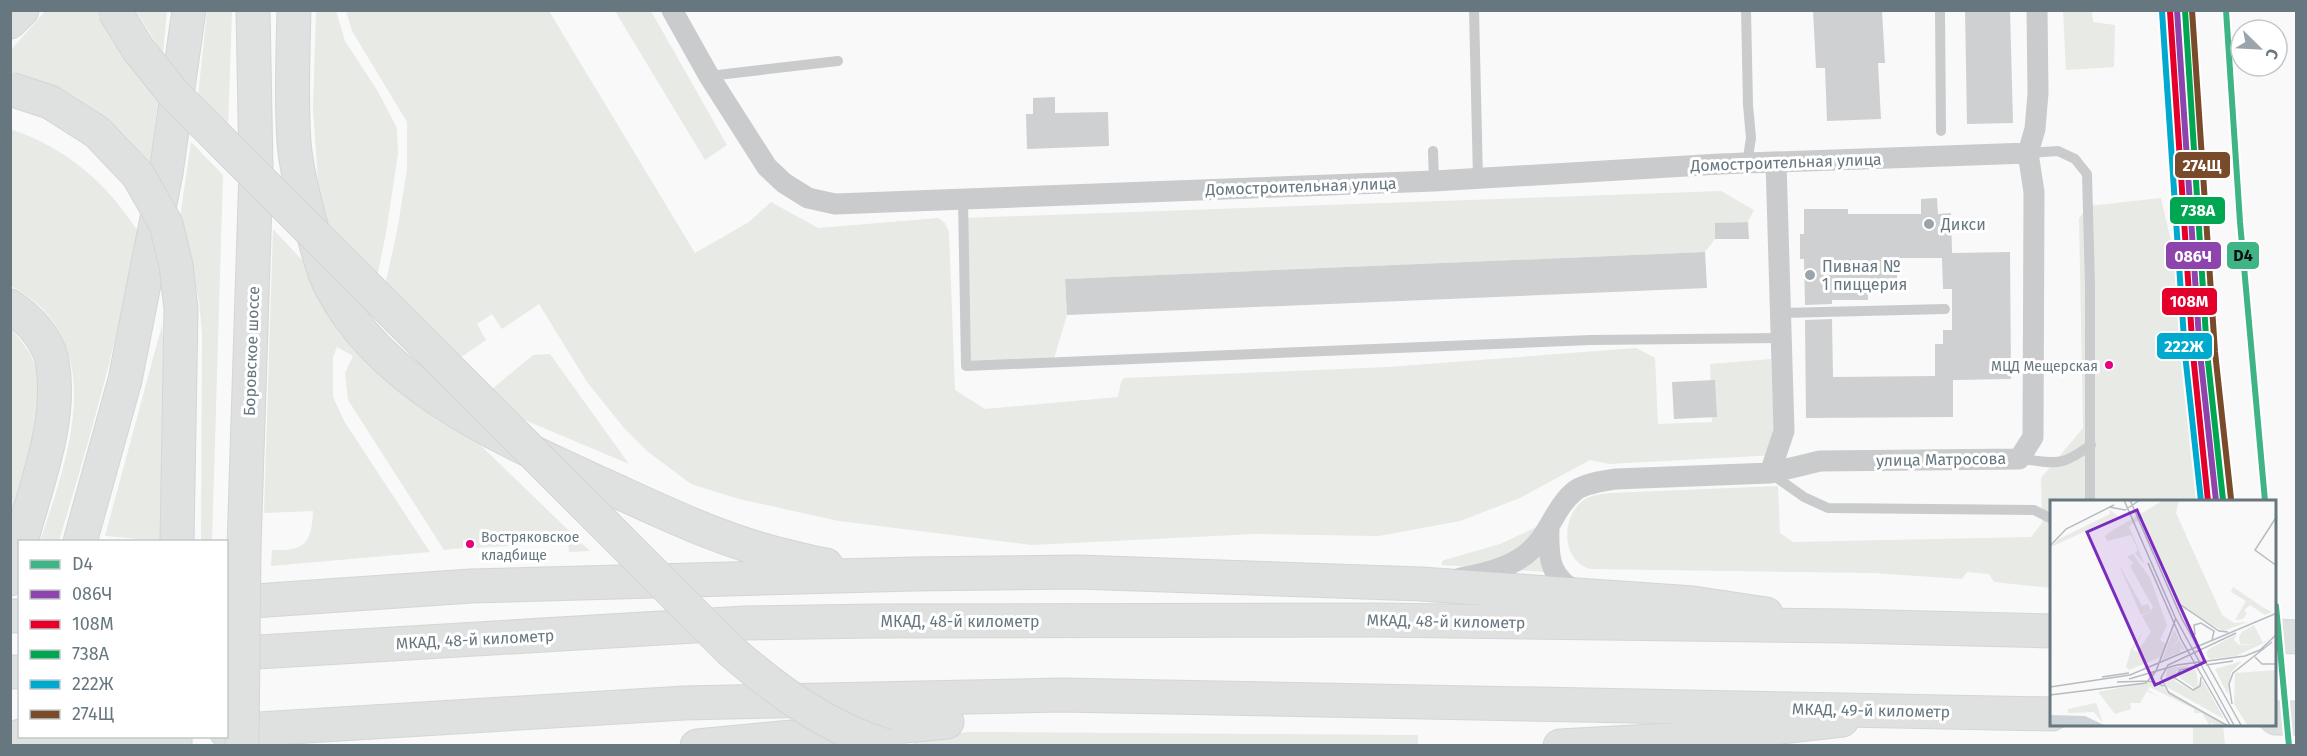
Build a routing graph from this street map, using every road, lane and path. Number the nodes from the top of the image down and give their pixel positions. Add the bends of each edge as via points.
1 (22, 10) edge
2 (114, 10) edge
3 (189, 10) edge
4 (253, 10) edge
5 (266, 10) edge
6 (294, 10) edge
7 (672, 10) edge
8 (1474, 10) edge
9 (1746, 10) edge
10 (1940, 10) edge
11 (2037, 10) edge
12 (10, 22) edge
13 (838, 61) dead end
14 (709, 76) junction
15 (256, 83) junction
16 (10, 89) edge
17 (1941, 131) dead end
18 (1433, 151) dead end
19 (2028, 153) junction
20 (1776, 162) junction
21 (1747, 163) junction
22 (1478, 178) junction
23 (1434, 181) junction
24 (963, 199) junction
25 (10, 306) edge
26 (1945, 309) dead end
27 (1782, 313) junction
28 (1782, 338) junction
29 (2091, 445) junction
30 (2019, 459) junction
31 (1770, 473) junction
32 (2090, 500) edge
33 (2050, 518) edge
34 (1549, 529) junction
35 (82, 536) edge
36 (22, 540) edge
37 (177, 540) edge
38 (18, 553) edge
39 (914, 574) junction
40 (10, 579) edge
41 (1421, 585) junction
42 (1586, 596) junction
43 (228, 603) edge
44 (1845, 626) junction
45 (2050, 632) edge
46 (2277, 636) edge
47 (2296, 637) edge
48 (228, 654) edge
49 (1061, 695) junction
50 (1907, 711) junction
51 (2050, 714) edge
52 (2277, 718) edge
53 (2296, 718) edge
54 (947, 722) junction
55 (228, 731) edge
56 (135, 738) edge
57 (47, 746) edge
58 (242, 746) edge
59 (697, 746) edge
60 (887, 746) edge
61 (894, 746) edge
62 (1560, 746) edge

1 - 12 main road
2 - 60 main road, bridge via 138,49 173,93 730,650 790,698 836,725
3 - 35 main road via 166,173 126,380
4 - 15 main road, Боровское шоссе
5 - 15 main road
6 - 39 main road via 294,144 312,231 330,285 348,315 394,365 440,401 490,430 708,532 763,551 822,564
7 - 14 street, Домостроительная улица
8 - 22 lane
9 - 21 lane via 1751,138
10 - 17 lane
11 - 19 street, улица Матросова via 2038,93
13 - 14 lane
14 - 24 street, Домостроительная улица via 767,167 808,198 835,204
15 - 58 main road, Боровское шоссе, bridge
16 - 37 main road, bridge via 50,102 97,132 138,175 166,224 181,309
18 - 23 lane
19 - 20 street, Домостроительная улица
19 - 29 lane via 2058,151 2075,159 2087,174
19 - 30 street, улица Матросова via 2034,192 2033,437
20 - 21 street, Домостроительная улица
20 - 27 street
21 - 22 street, Домостроительная улица
22 - 23 street, Домостроительная улица
23 - 24 street, Домостроительная улица
24 - 28 lane via 966,366 1591,340
25 - 36 main road via 38,332 51,358 54,394 51,428
26 - 27 lane
27 - 28 street
28 - 31 street via 1784,431
29 - 30 lane via 2070,460 2049,464
29 - 32 lane
30 - 31 street, улица Матросова via 1820,461
31 - 33 lane via 1828,508 2034,510
31 - 34 street, улица Матросова via 1597,482 1576,490
34 - 41 street, улица Матросова via 1532,550 1514,562 1465,578
34 - 42 street via 1549,559 1556,574 1567,587
38 - 40 main road
39 - 41 main road via 1078,572
39 - 43 main road via 441,587
41 - 42 main road
42 - 44 main road via 1693,603
44 - 45 main road
44 - 48 main road, МКАД, 48-й километр via 1239,619 745,623
46 - 47 main road
49 - 50 main road, МКАД, 49-й километр
49 - 54 main road via 1010,703
49 - 55 main road via 684,703
50 - 51 main road, МКАД, 49-й километр
50 - 62 main road via 1682,739
52 - 53 main road
54 - 59 main road
54 - 61 main road
56 - 57 main road

